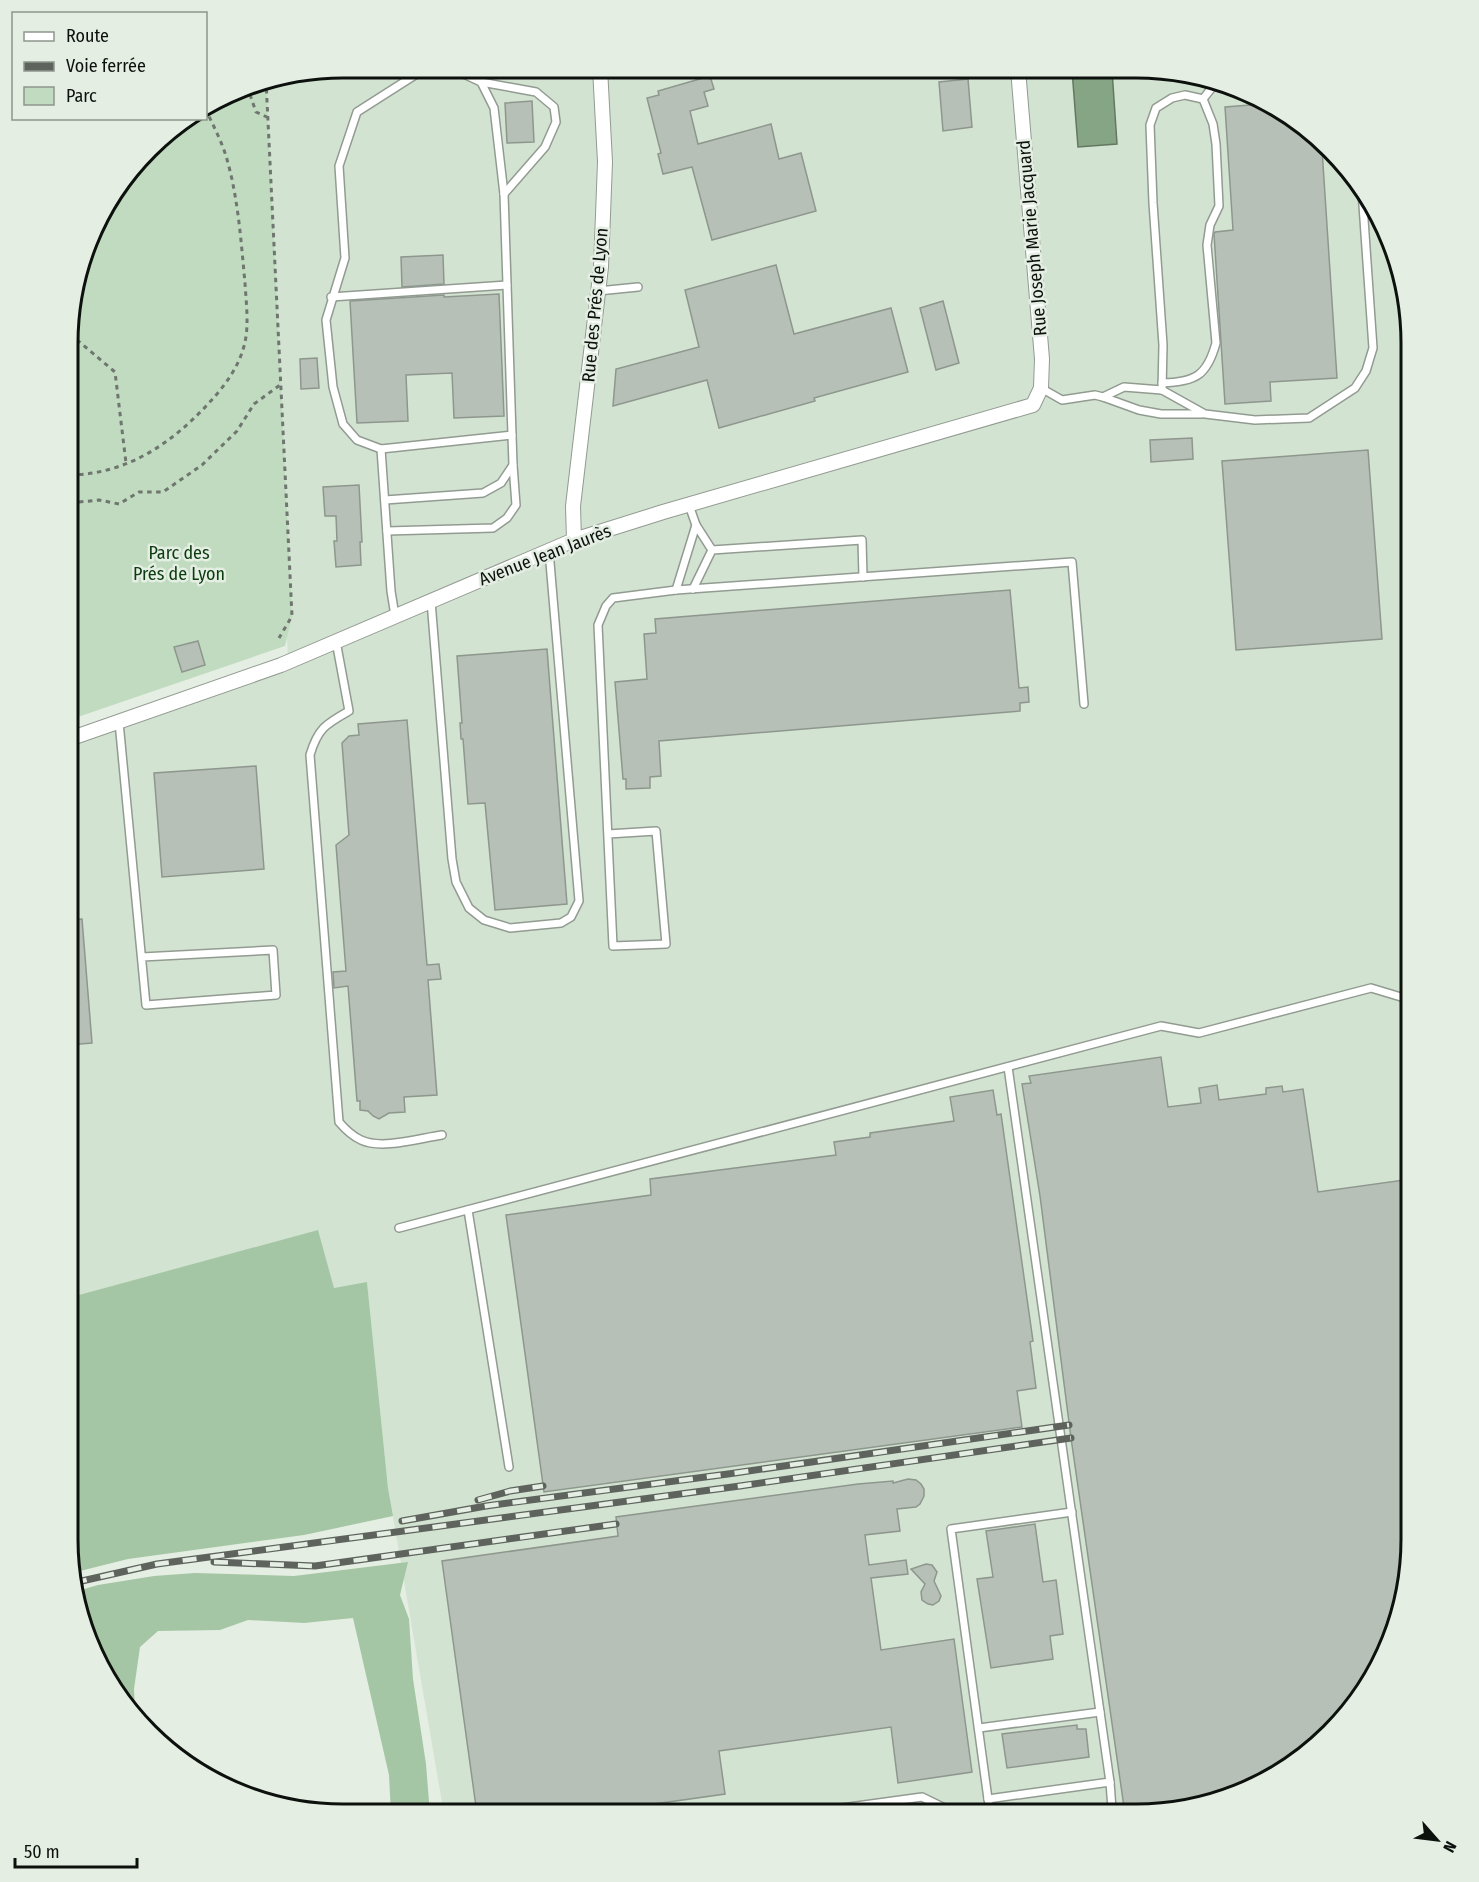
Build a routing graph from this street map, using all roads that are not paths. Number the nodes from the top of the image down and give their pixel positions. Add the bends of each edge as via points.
1 (411, 78) edge
2 (472, 78) edge
3 (601, 78) edge
4 (1019, 78) edge
5 (481, 82) junction
6 (1211, 89) edge
7 (1203, 99) junction
8 (504, 194) junction
9 (1363, 206) edge
10 (507, 285) junction
11 (638, 287) dead end
12 (598, 291) junction
13 (332, 297) junction
14 (1162, 386) junction
15 (1041, 388) junction
16 (1103, 397) junction
17 (1033, 405) joint
18 (1205, 414) junction
19 (512, 435) junction
20 (381, 449) junction
21 (513, 465) junction
22 (385, 500) junction
23 (689, 505) junction
24 (696, 525) junction
25 (387, 531) junction
26 (574, 540) junction
27 (712, 550) junction
28 (549, 551) junction
29 (863, 577) junction
30 (693, 589) junction
31 (676, 590) junction
32 (431, 601) junction
33 (395, 616) junction
34 (336, 641) junction
35 (1084, 704) dead end
36 (119, 722) junction
37 (78, 736) edge
38 (608, 834) junction
39 (142, 957) junction
40 (1401, 996) edge
41 (1008, 1067) junction
42 (442, 1135) dead end
43 (468, 1210) junction
44 (399, 1228) dead end
45 (509, 1467) dead end
46 (1072, 1512) junction
47 (1100, 1712) junction
48 (979, 1728) junction
49 (1110, 1782) junction
50 (988, 1798) junction
51 (875, 1804) edge
52 (936, 1804) edge
53 (989, 1804) edge
54 (1112, 1804) edge

1 - 13 lane via 357,112 339,166 345,258
2 - 5 lane
3 - 12 street, Rue des Prés de Lyon via 606,162
4 - 15 street, Rue Joseph Marie Jacquard via 1042,359
5 - 8 lane via 494,108
5 - 8 lane via 536,92 554,106 556,122 545,147
6 - 7 lane
7 - 14 lane via 1216,144 1219,206 1210,225 1207,245 1216,343 1205,370 1182,382
7 - 14 lane via 1185,95 1172,98 1156,108 1150,125 1164,345
8 - 10 lane
9 - 18 lane via 1373,348 1366,371 1355,388 1309,418 1255,420
10 - 13 lane
10 - 19 lane
11 - 12 lane
12 - 26 street, Rue des Prés de Lyon via 573,506
13 - 20 lane via 326,320 333,387 343,424 357,440
14 - 16 lane via 1124,387
14 - 18 lane
15 - 16 lane via 1062,400
15 - 17 street, Rue Joseph Marie Jacquard
16 - 18 lane via 1139,411
17 - 23 street, Avenue Jean Jaurès
19 - 20 lane
19 - 21 lane
20 - 22 lane
21 - 22 lane via 501,483 483,493
21 - 25 lane via 516,505 493,528
22 - 25 lane
23 - 24 lane
23 - 26 street, Avenue Jean Jaurès
24 - 27 lane
24 - 31 lane
25 - 33 lane
26 - 28 street, Avenue Jean Jaurès
27 - 29 lane via 862,540
27 - 30 lane
28 - 32 street, Avenue Jean Jaurès
28 - 32 lane via 579,901 571,917 561,923 510,928 484,920 469,908 456,882
29 - 30 lane
29 - 35 lane via 1072,562
30 - 31 lane
31 - 38 lane via 613,598 598,625
32 - 33 street, Avenue Jean Jaurès
33 - 34 street, Avenue Jean Jaurès
34 - 36 street, Avenue Jean Jaurès via 281,665
34 - 42 lane via 350,711 326,724 315,737 310,755 339,1122 361,1141 381,1145
36 - 37 street, Avenue Jean Jaurès
36 - 39 lane
38 - 38 lane via 656,831 666,944 613,946
39 - 39 lane via 273,950 276,995 146,1005
40 - 41 lane via 1371,988 1199,1033 1161,1026
41 - 43 lane
41 - 46 lane
43 - 44 lane
43 - 45 lane
46 - 47 lane
46 - 48 lane via 951,1529
47 - 48 lane
47 - 49 lane
48 - 50 lane
49 - 50 lane
49 - 54 lane
50 - 53 lane
51 - 52 lane via 922,1797

